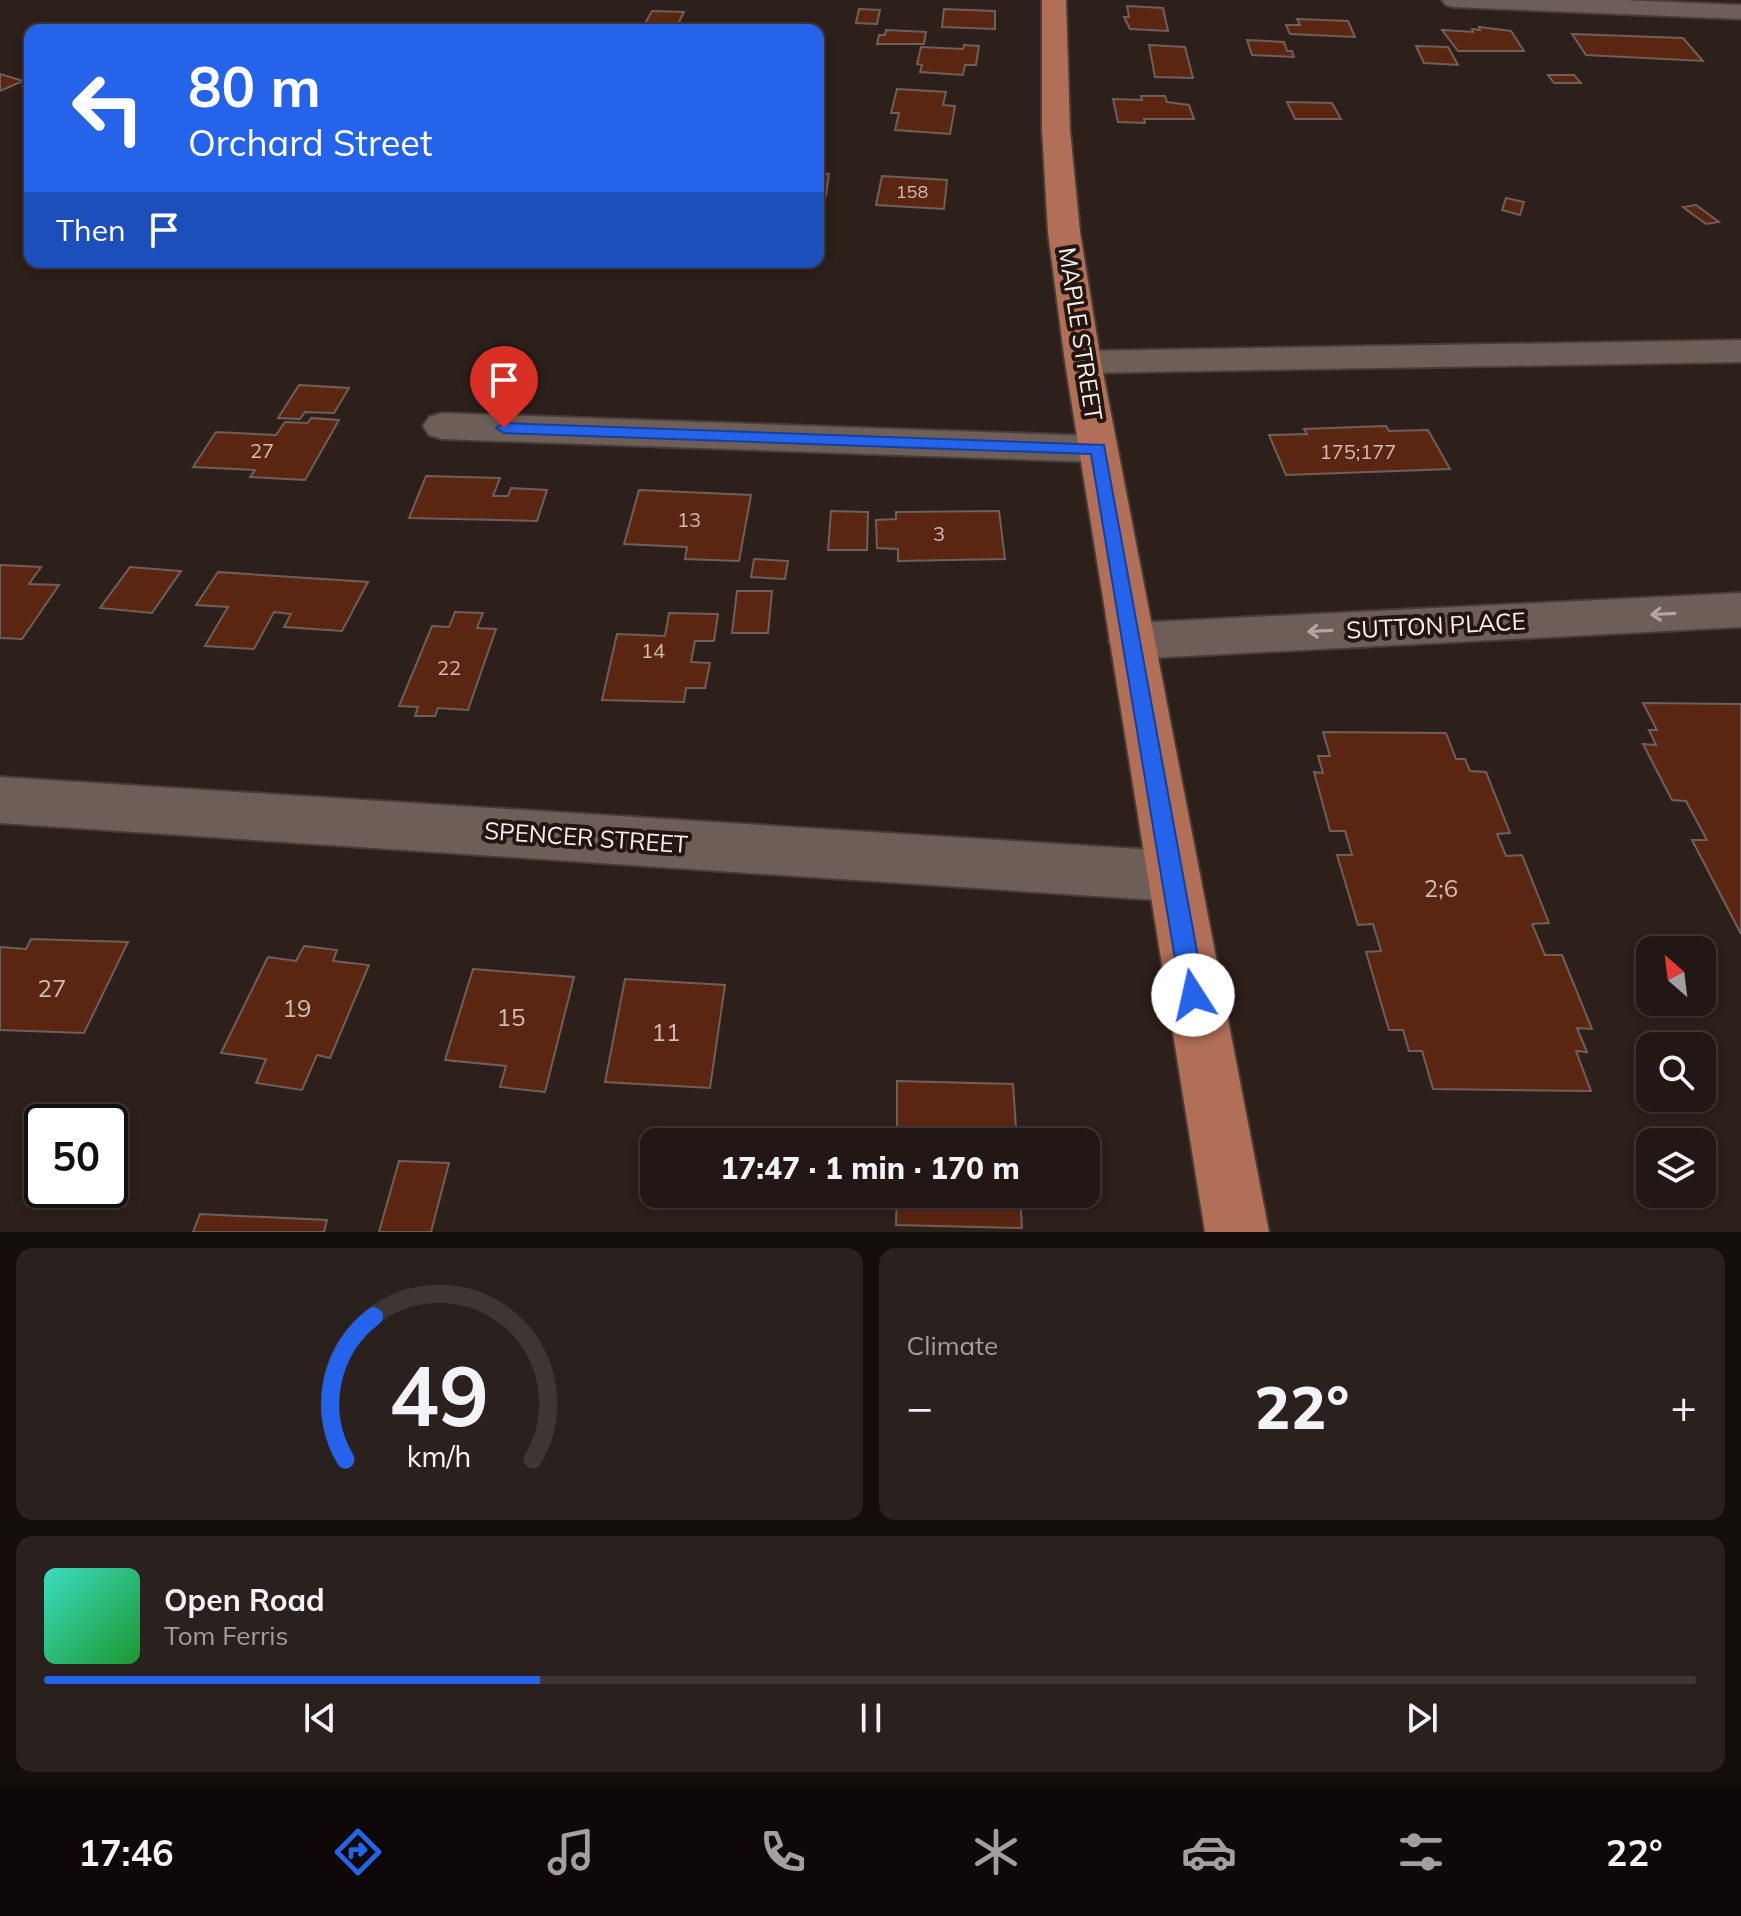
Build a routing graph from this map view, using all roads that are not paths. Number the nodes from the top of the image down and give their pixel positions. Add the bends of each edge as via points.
1 (1054, 0) edge
2 (1454, 0) edge
3 (1741, 12) edge
4 (1741, 351) edge
5 (1083, 362) junction
6 (442, 426) dead end
7 (1098, 449) junction
8 (1741, 610) edge
9 (1131, 641) junction
10 (0, 800) edge
11 (1171, 876) junction
12 (1237, 1232) edge

1 - 5 main road, MAPLE STREET via 1064,232
2 - 3 street
4 - 5 street
5 - 7 main road, MAPLE STREET
6 - 7 street
7 - 9 main road, MAPLE STREET
8 -> 9 street, SUTTON PLACE
9 - 11 main road, MAPLE STREET
10 - 11 street, SPENCER STREET
11 - 12 main road, MAPLE STREET

